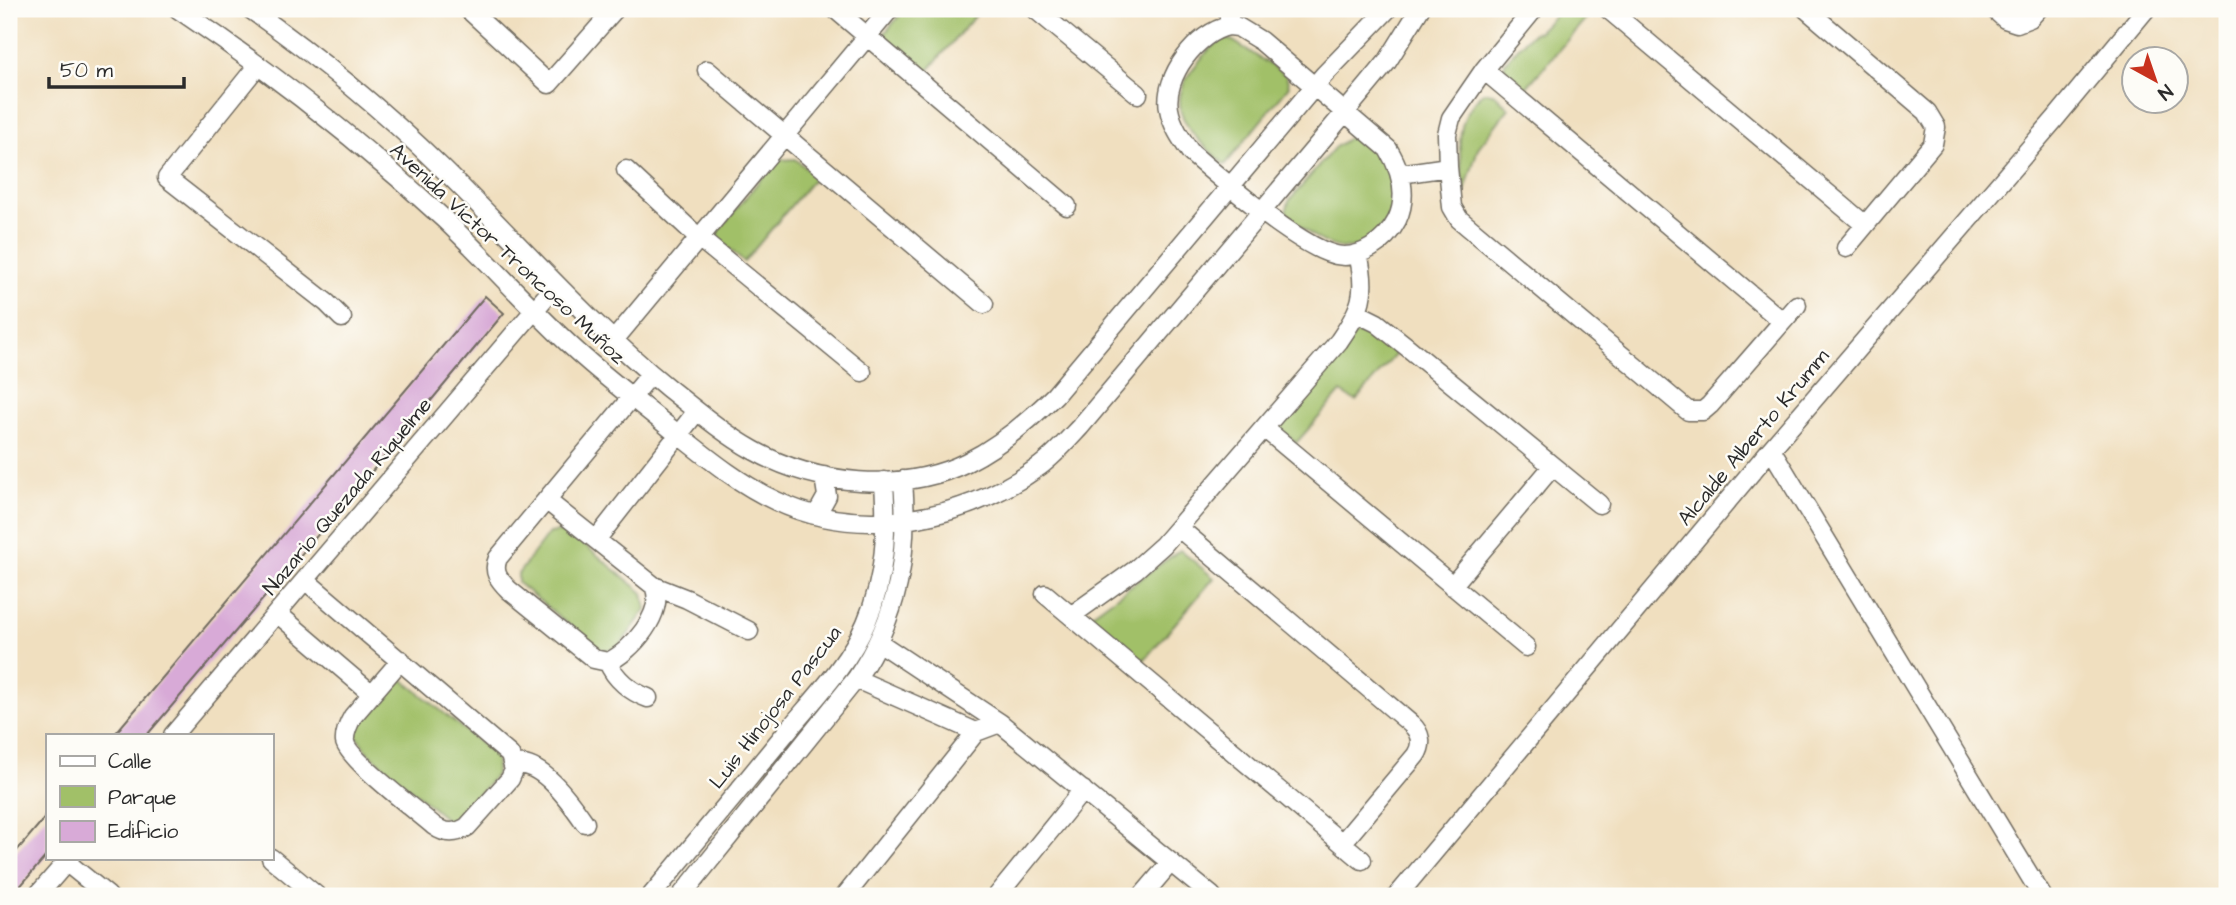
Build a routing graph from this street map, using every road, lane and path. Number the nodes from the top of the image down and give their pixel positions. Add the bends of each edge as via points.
1 (178, 9) edge
2 (250, 9) edge
3 (468, 9) edge
4 (615, 9) edge
5 (835, 9) edge
6 (890, 9) edge
7 (1035, 9) edge
8 (1388, 9) edge
9 (1420, 9) edge
10 (1534, 9) edge
11 (1608, 9) edge
12 (1806, 9) edge
13 (1994, 9) edge
14 (2038, 9) edge
15 (2146, 9) edge
16 (1229, 18) edge
17 (868, 36) junction
18 (258, 65) junction
19 (707, 70) dead end
20 (1484, 70) junction
21 (1315, 86) junction
22 (1138, 94) dead end
23 (1345, 111) junction
24 (785, 135) junction
25 (1448, 167) junction
26 (626, 170) dead end
27 (1400, 174) junction
28 (1230, 186) junction
29 (1067, 206) dead end
30 (1262, 211) junction
31 (1864, 224) junction
32 (699, 238) junction
33 (1846, 248) dead end
34 (1358, 254) junction
35 (555, 286) junction
36 (984, 304) dead end
37 (1797, 304) dead end
38 (535, 310) junction
39 (1357, 313) junction
40 (342, 318) dead end
41 (1782, 321) junction
42 (614, 340) junction
43 (862, 372) dead end
44 (651, 374) junction
45 (632, 397) junction
46 (697, 411) junction
47 (1264, 428) junction
48 (679, 434) junction
49 (1772, 449) junction
50 (1552, 467) junction
51 (824, 476) junction
52 (903, 480) junction
53 (884, 481) junction
54 (546, 500) junction
55 (1599, 504) dead end
56 (817, 514) junction
57 (906, 520) junction
58 (887, 521) junction
59 (1178, 528) junction
60 (596, 540) junction
61 (305, 580) junction
62 (654, 586) junction
63 (1452, 586) junction
64 (1045, 594) dead end
65 (277, 613) junction
66 (1072, 615) junction
67 (748, 631) dead end
68 (878, 642) junction
69 (1526, 647) dead end
70 (401, 660) junction
71 (607, 662) junction
72 (856, 679) junction
73 (372, 694) junction
74 (648, 698) dead end
75 (1000, 723) junction
76 (180, 731) edge
77 (976, 732) junction
78 (514, 765) junction
79 (1083, 790) junction
80 (585, 823) dead end
81 (1343, 842) junction
82 (68, 860) edge
83 (273, 860) edge
84 (1362, 860) dead end
85 (1171, 862) junction
86 (37, 896) edge
87 (108, 896) edge
88 (317, 896) edge
89 (651, 896) edge
90 (681, 896) edge
91 (845, 896) edge
92 (997, 896) edge
93 (1142, 896) edge
94 (1212, 896) edge
95 (1397, 896) edge
96 (2042, 896) edge

1 - 18 street, Avenida Víctor Troncoso Muñoz
2 - 35 street, Avenida Víctor Troncoso Muñoz via 343,79 406,134
3 - 4 street via 549,84
5 - 17 street
6 - 17 street
7 - 22 street
8 - 21 street, Avenida Víctor Troncoso Muñoz
9 - 23 street, Avenida Víctor Troncoso Muñoz via 1387,62
10 - 20 street
11 - 31 street
12 - 31 street via 1927,112 1936,127 1933,144
13 - 14 street via 2017,23
15 - 49 street, Alcalde Alberto Krumm
16 - 21 street
16 - 28 street via 1178,68 1168,106 1191,153
17 - 24 street
17 - 29 street
18 - 38 street, Avenida Víctor Troncoso Muñoz via 434,210
18 - 40 street via 167,178
19 - 24 street
20 - 25 street via 1451,118
20 - 41 street
21 - 23 street
21 - 28 street, Avenida Víctor Troncoso Muñoz
23 - 27 street via 1388,149
23 - 30 street, Avenida Víctor Troncoso Muñoz
24 - 32 street
24 - 36 street
25 - 27 street
25 - 41 street via 1452,207 1459,219 1684,409 1698,412 1707,408
26 - 32 street
27 - 34 street via 1403,201 1398,217 1385,237
28 - 30 street
28 - 52 street, Avenida Víctor Troncoso Muñoz via 1037,412 1004,440 965,463
30 - 34 street via 1323,252
30 - 57 street, Avenida Víctor Troncoso Muñoz via 1080,427 1043,464 1006,488 960,508
31 - 33 street
32 - 42 street
32 - 43 street
34 - 39 street via 1364,282
35 - 38 street, Nazario Quezada Riquelme
35 - 42 street, Avenida Víctor Troncoso Muñoz
37 - 41 street
38 - 45 street, Avenida Víctor Troncoso Muñoz
38 - 61 street, Nazario Quezada Riquelme
39 - 47 street via 1339,341
39 - 50 street via 1377,323
42 - 44 street, Avenida Víctor Troncoso Muñoz
44 - 45 street
44 - 46 street, Avenida Víctor Troncoso Muñoz
45 - 48 street, Avenida Víctor Troncoso Muñoz
45 - 54 street
46 - 48 street
46 - 51 street, Avenida Víctor Troncoso Muñoz via 755,452
47 - 59 street
47 - 63 street
48 - 56 street, Avenida Víctor Troncoso Muñoz via 762,494
48 - 60 street
49 - 95 street, Alcalde Alberto Krumm
49 - 96 street
50 - 55 street
50 - 63 street
51 - 53 street, Avenida Víctor Troncoso Muñoz
51 - 56 street via 827,496
52 - 53 street, Avenida Víctor Troncoso Muñoz
52 - 57 street, Luis Hinojosa Pascua
53 - 58 street, Luis Hinojosa Pascua
54 - 60 street
54 - 71 street via 498,558 496,573 509,590 594,659
56 - 58 street, Avenida Víctor Troncoso Muñoz
57 - 58 street, Avenida Víctor Troncoso Muñoz
57 - 68 street, Luis Hinojosa Pascua via 898,586
58 - 89 street, Luis Hinojosa Pascua via 880,582 857,640 830,680
59 - 66 street via 1135,570
59 - 81 street via 1419,733 1416,755
60 - 62 street
61 - 65 street, Nazario Quezada Riquelme
61 - 70 street
62 - 67 street
62 - 71 street via 657,604 651,619 628,649
63 - 69 street
64 - 66 street
65 - 73 street
65 - 76 street, Nazario Quezada Riquelme
66 - 81 street
68 - 72 street, Luis Hinojosa Pascua
68 - 75 street
70 - 73 street
70 - 78 street via 507,751
71 - 74 street via 625,684
72 - 77 street
72 - 90 street, Luis Hinojosa Pascua
73 - 78 street via 349,724 345,742 349,751 441,831 456,833 467,827 510,779
75 - 77 street
75 - 79 street
77 - 91 street
78 - 80 street via 535,768 560,790
79 - 85 street
79 - 92 street
81 - 84 street
82 - 86 street
82 - 87 street
83 - 88 street
85 - 93 street
85 - 94 street

